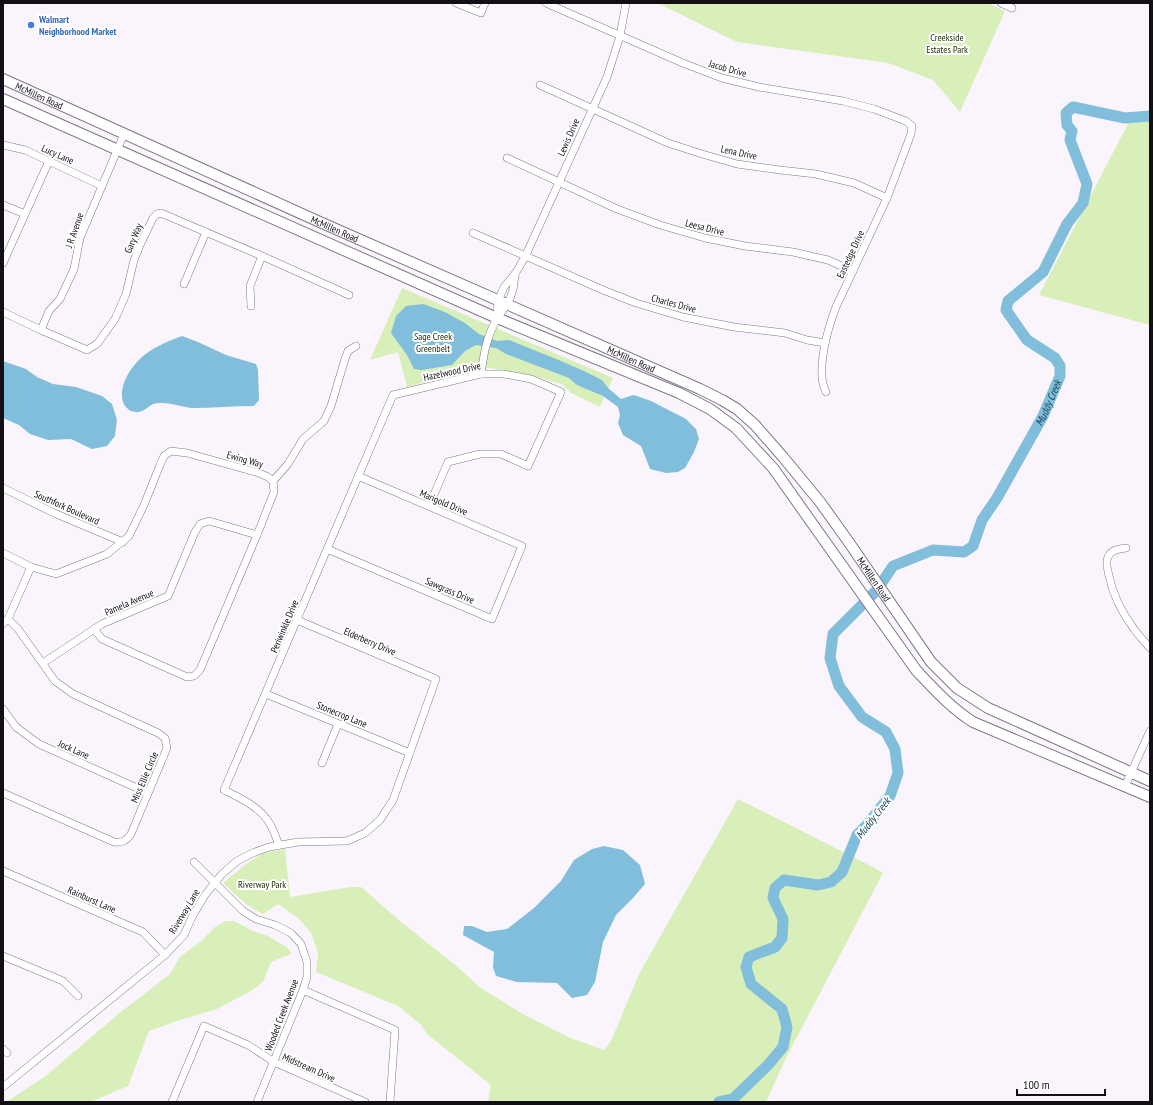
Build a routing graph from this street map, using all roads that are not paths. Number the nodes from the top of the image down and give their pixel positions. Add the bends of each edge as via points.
1 (456, 3) edge
2 (485, 3) edge
3 (546, 3) edge
4 (626, 3) edge
5 (1001, 3) edge
6 (1012, 8) dead end
7 (620, 36) junction
8 (3, 80) edge
9 (540, 85) dead end
10 (3, 99) edge
11 (592, 109) junction
12 (912, 126) joint
13 (124, 134) junction
14 (3, 145) edge
15 (118, 150) junction
16 (506, 158) dead end
17 (49, 161) junction
18 (559, 182) junction
19 (102, 186) junction
20 (887, 198) junction
21 (3, 205) edge
22 (25, 214) junction
23 (206, 232) junction
24 (473, 234) dead end
25 (262, 256) junction
26 (525, 257) junction
27 (3, 263) edge
28 (853, 271) junction
29 (184, 284) dead end
30 (349, 295) dead end
31 (503, 303) junction
32 (250, 306) dead end
33 (3, 312) edge
34 (497, 318) junction
35 (41, 330) junction
36 (825, 343) junction
37 (356, 346) dead end
38 (482, 374) junction
39 (826, 392) dead end
40 (393, 395) joint
41 (358, 476) junction
42 (273, 481) junction
43 (3, 488) edge
44 (429, 506) junction
45 (257, 535) junction
46 (123, 542) junction
47 (522, 546) joint
48 (1126, 548) dead end
49 (327, 549) junction
50 (3, 553) edge
51 (31, 567) junction
52 (297, 620) junction
53 (5, 622) edge
54 (94, 629) junction
55 (1150, 648) edge
56 (42, 663) junction
57 (436, 679) joint
58 (266, 694) junction
59 (3, 709) edge
60 (338, 724) junction
61 (1150, 731) edge
62 (410, 753) junction
63 (322, 763) dead end
64 (1131, 773) junction
65 (1150, 781) edge
66 (1125, 786) junction
67 (3, 793) edge
68 (148, 793) junction
69 (1150, 797) edge
70 (279, 845) junction
71 (194, 862) dead end
72 (3, 871) edge
73 (215, 883) junction
74 (165, 955) junction
75 (3, 956) edge
76 (303, 990) junction
77 (78, 996) dead end
78 (274, 1062) junction
79 (3, 1087) edge
80 (172, 1102) edge
81 (257, 1102) edge
82 (365, 1102) edge
83 (390, 1102) edge

1 - 2 street via 481,13
3 - 7 street, Jacob Drive
4 - 7 street, Lewis Drive
5 - 6 street
7 - 11 street, Lewis Drive via 607,76
7 - 12 street, Jacob Drive via 722,78 843,101 874,109 906,121
8 - 13 main road, McMillen Road
9 - 11 street, Lena Drive
10 - 15 main road, McMillen Road
11 - 18 street, Lewis Drive
11 - 20 street, Lena Drive via 668,143 702,154 737,164 816,174 854,183
12 - 20 street, Eastedge Drive
13 - 15 street, J R Avenue
13 - 31 main road, McMillen Road
14 - 17 street, Lucy Lane via 25,150
15 - 19 street, J R Avenue
15 - 34 main road, McMillen Road
16 - 18 street, Leesa Drive
17 - 19 street, Lucy Lane
17 - 22 street
18 - 26 street, Lewis Drive
18 - 28 street, Leesa Drive via 660,225 705,238 828,260
19 - 35 street, J R Avenue via 80,238 74,269 60,299 49,310
20 - 28 street, Eastedge Drive
21 - 22 street
22 - 27 street
23 - 25 street, Gary Way
23 - 29 street
23 - 35 street, Gary Way via 161,213 157,214 134,260 126,294 115,320 97,344 87,350
24 - 26 street, Charles Drive
25 - 30 street, Gary Way
25 - 32 street via 250,286
26 - 31 street, Lewis Drive via 515,274 514,290
26 - 36 street, Charles Drive via 636,303 683,317 785,333
28 - 36 street, Eastedge Drive via 830,321
31 - 34 street, Lewis Drive
31 - 64 main road, McMillen Road via 700,389 737,409 767,438 810,490 931,662 947,679 988,708
33 - 35 street, Gary Way
34 - 38 street, Lewis Drive via 484,350
34 - 66 main road, McMillen Road via 710,408 736,428 773,468 916,670 940,696 973,722
36 - 39 street, Eastedge Drive via 821,376 822,386
37 - 42 street via 348,351 345,358 324,421 303,439 288,464
38 - 40 street, Hazelwood Drive
38 - 44 street, Hazelwood Drive via 504,374 531,379 561,392 528,466 501,454 480,454 448,462
40 - 41 street, Periwinkle Drive
41 - 44 street, Marigold Drive
41 - 49 street, Periwinkle Drive
42 - 45 street via 274,492
42 - 46 street, Ewing Way via 259,473 171,451 164,456 129,536
43 - 46 street, Southfork Boulevard
44 - 47 street, Marigold Drive
45 - 54 street, Pamela Avenue via 209,521 200,524 168,596
45 - 54 street via 200,670 194,676 187,677 102,639
46 - 51 street, Ewing Way via 107,554 56,574
47 - 49 street, Sawgrass Drive via 492,619
48 - 55 street via 1110,554 1106,562 1107,569 1112,589 1134,629
49 - 52 street, Periwinkle Drive
50 - 51 street, Ewing Way
51 - 53 street, Miss Ellie Circle
52 - 57 street, Elderberry Drive
52 - 58 street, Periwinkle Drive
53 - 56 street, Miss Ellie Circle via 18,629
54 - 56 street, Pamela Avenue
56 - 68 street, Miss Ellie Circle via 55,681 73,694 165,738 167,748
57 - 62 street, Riverway Lane
58 - 60 street, Stonecrop Lane
58 - 70 street, Periwinkle Drive via 224,790 260,812 270,825
59 - 68 street, Jock Lane via 16,727 39,744
60 - 62 street, Stonecrop Lane
60 - 63 street
61 - 64 street
62 - 70 street, Riverway Lane via 393,800 380,820 365,833 347,841
64 - 65 main road, McMillen Road
64 - 66 street
66 - 69 main road, McMillen Road
67 - 68 street, Miss Ellie Circle via 121,843 131,834
70 - 73 street, Riverway Lane via 255,852 237,861
71 - 73 street, Wooded Creek Avenue
72 - 74 street, Rainburst Lane via 143,932
73 - 74 street, Riverway Lane via 205,895 184,935
73 - 76 street, Wooded Creek Avenue via 243,911 291,933 301,944 307,962
74 - 79 street, Riverway Lane
75 - 77 street via 63,981
76 - 78 street, Wooded Creek Avenue
76 - 83 street via 395,1030
78 - 80 street, Midstream Drive via 248,1045 204,1026
78 - 81 street, Wooded Creek Avenue
78 - 82 street, Midstream Drive

